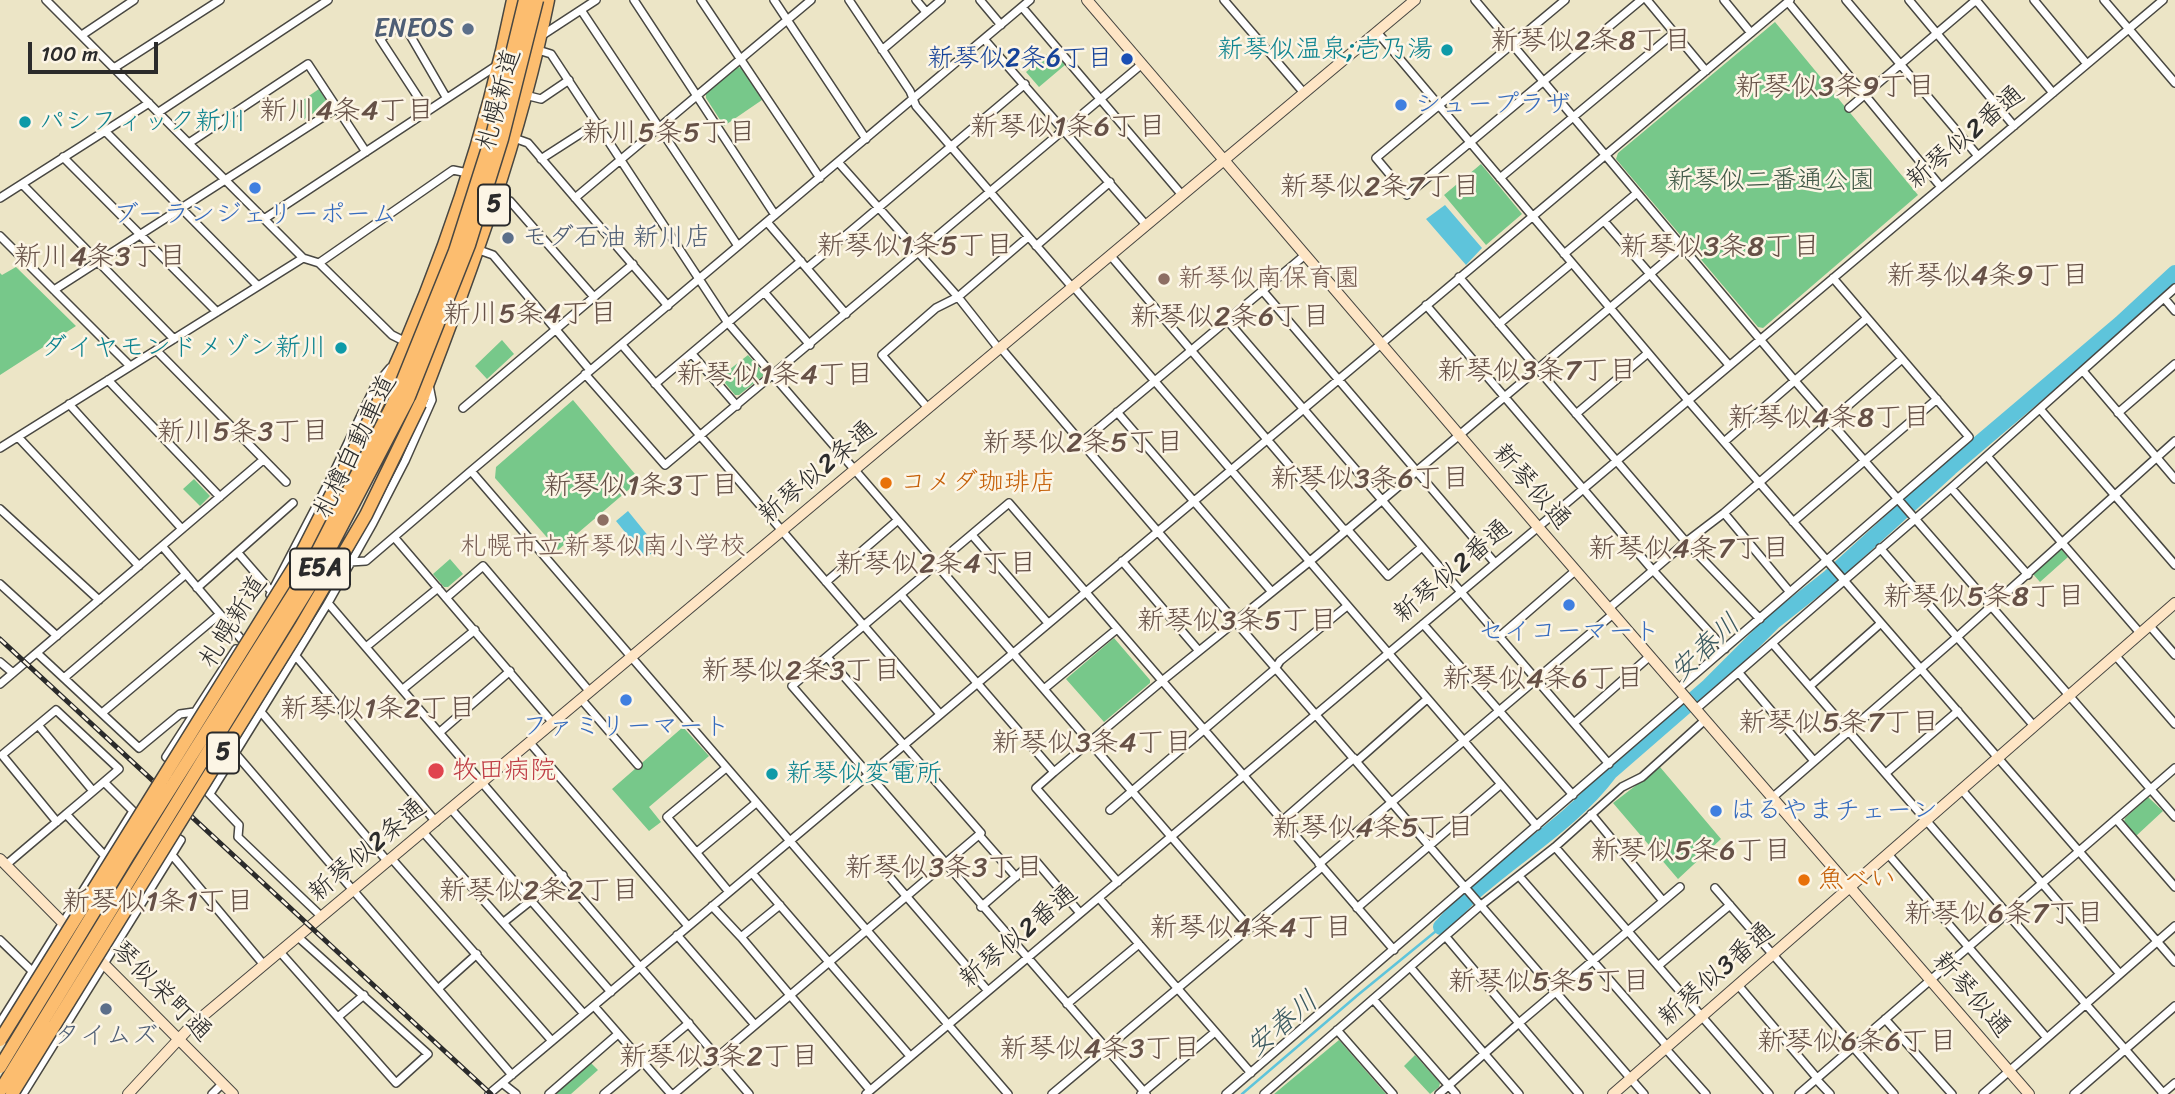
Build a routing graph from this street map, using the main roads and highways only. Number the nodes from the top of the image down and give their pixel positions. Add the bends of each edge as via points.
1 (513, 0) edge
2 (525, 0) edge
3 (537, 0) edge
4 (548, 0) edge
5 (0, 1040) edge
6 (0, 1067) edge
7 (0, 1091) edge
8 (12, 1094) edge

1 - 5 highway, 札幌新道 / 5, bridge via 468,173 432,278 384,391 296,564
2 - 6 highway, 札樽自動車道 / E5A, bridge via 493,132 455,251 394,402 307,572
3 - 7 highway, 札樽自動車道 / E5A, bridge via 469,245 408,399 314,579
4 - 8 highway, 札幌新道 / 5, bridge via 479,250 420,404 366,515

